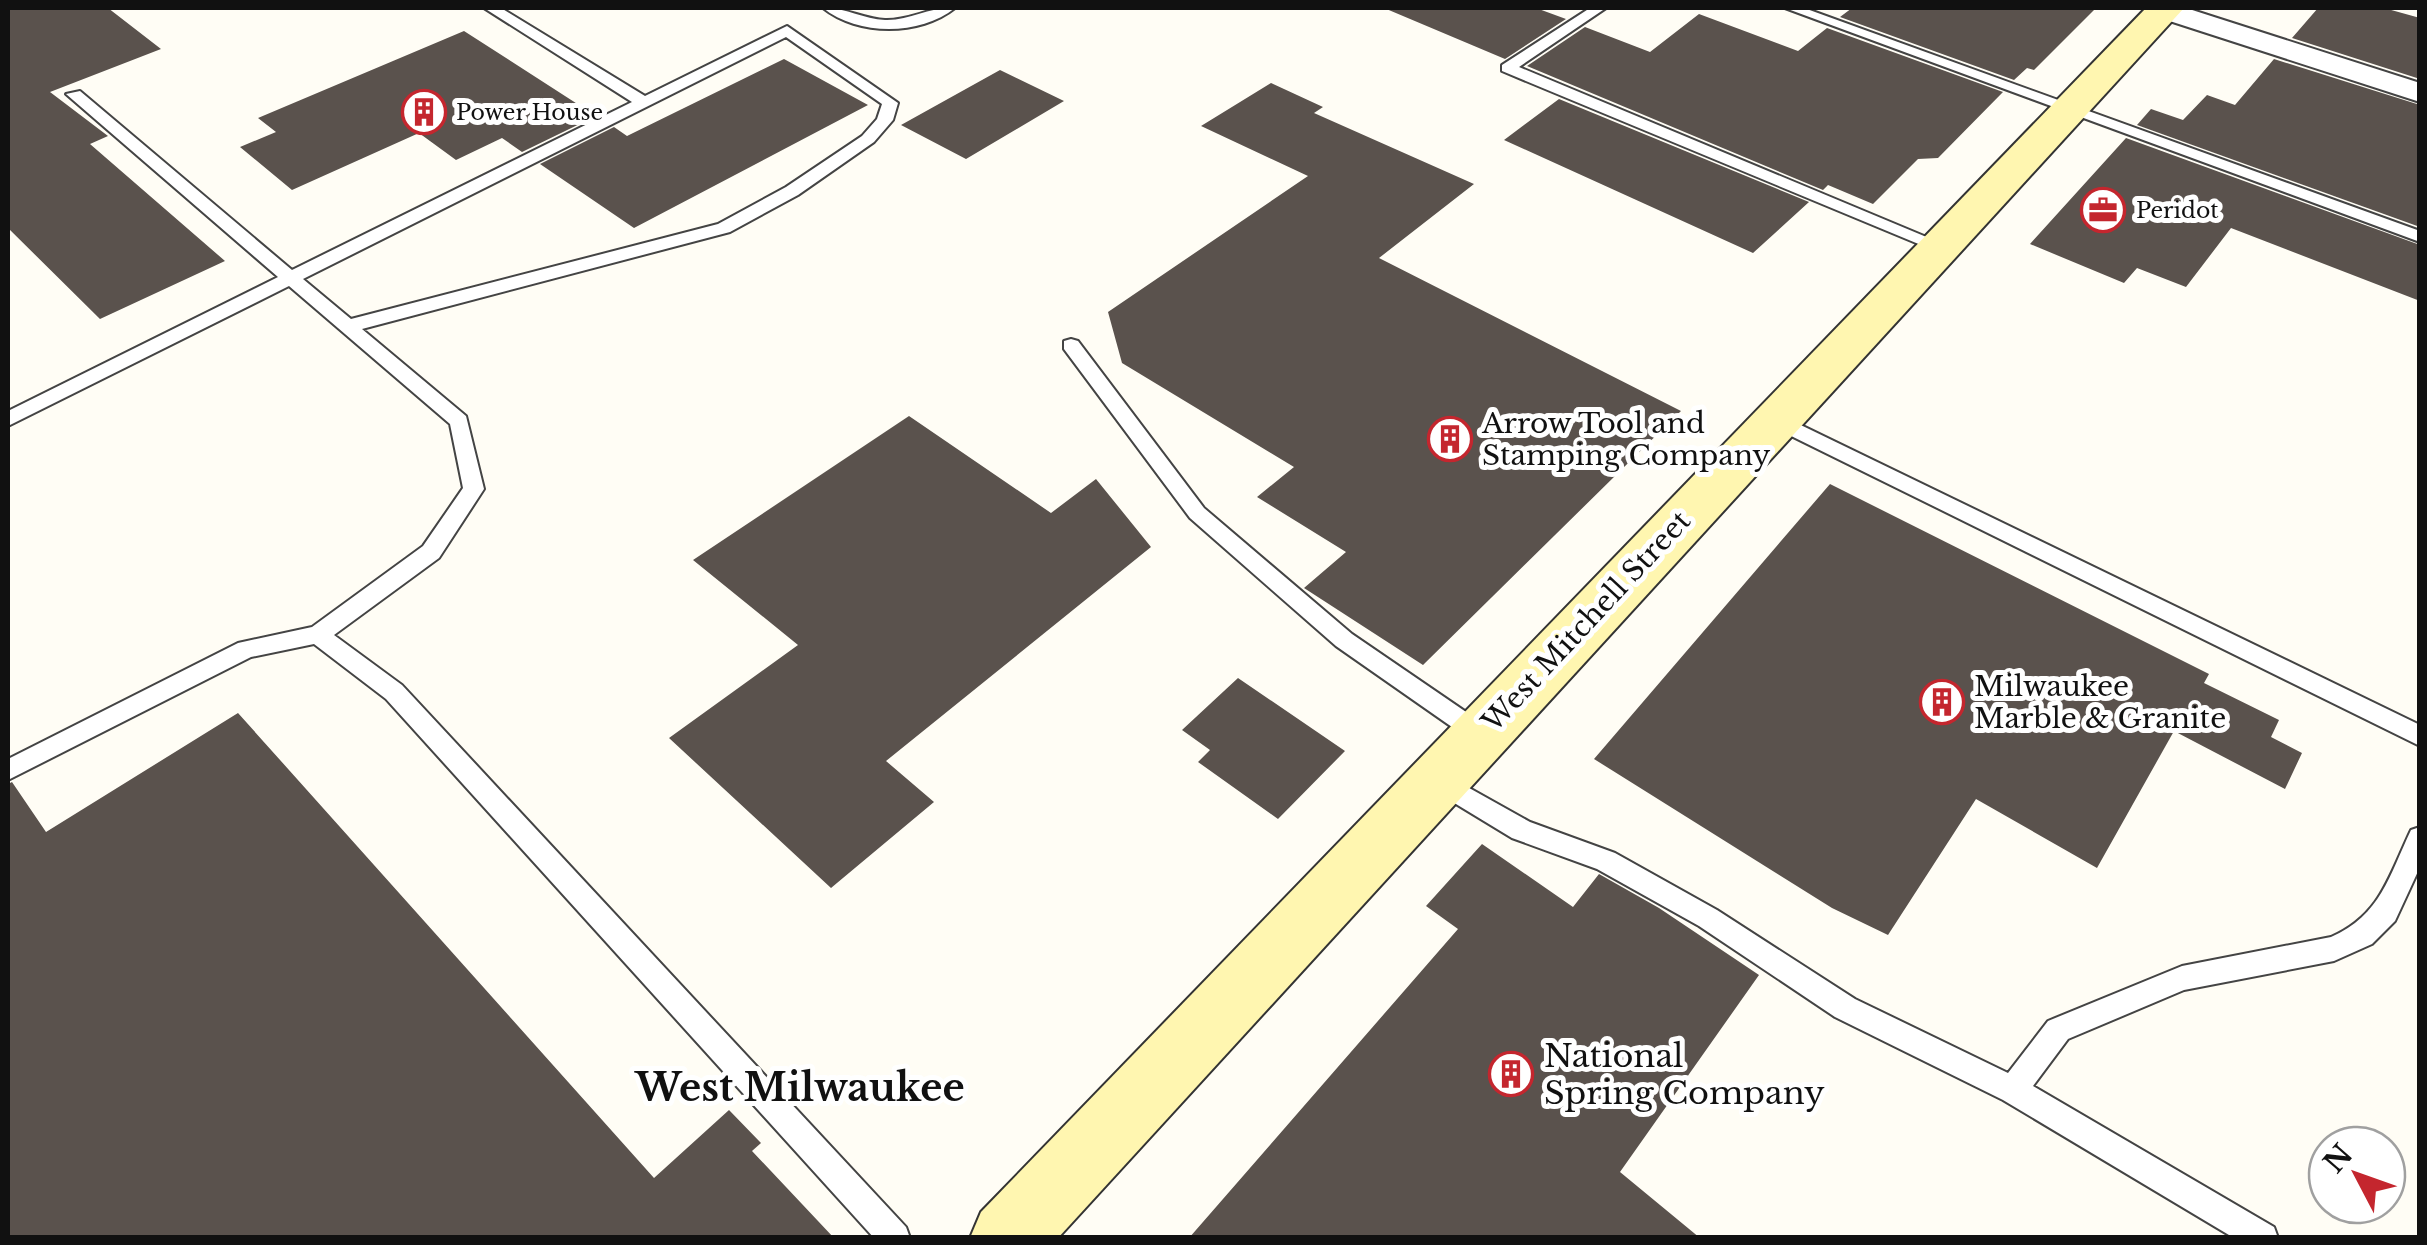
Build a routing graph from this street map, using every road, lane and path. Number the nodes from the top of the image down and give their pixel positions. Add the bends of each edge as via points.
1 (491, 8) edge
2 (830, 8) edge
3 (948, 8) edge
4 (1598, 8) edge
5 (1792, 8) edge
6 (2163, 8) edge
7 (74, 94) dead end
8 (2420, 94) edge
9 (644, 102) junction
10 (2070, 108) junction
11 (2420, 237) edge
12 (1939, 246) junction
13 (293, 278) junction
14 (349, 326) junction
15 (1071, 345) dead end
16 (8, 419) edge
17 (1776, 420) junction
18 (318, 635) junction
19 (1480, 734) junction
20 (2420, 736) edge
21 (8, 770) edge
22 (1437, 780) junction
23 (2420, 838) edge
24 (2012, 1090) junction
25 (1030, 1230) edge
26 (894, 1238) edge
27 (2263, 1238) edge

1 - 9 lane
2 - 3 lane via 884,26
4 - 12 lane via 1508,68
5 - 10 lane
6 - 8 street
6 - 10 street, West Mitchell Street
7 - 13 lane
9 - 13 lane
9 - 14 lane via 787,31 890,103 868,139 724,228
10 - 11 lane
10 - 12 street, West Mitchell Street
12 - 17 street, West Mitchell Street
13 - 14 lane
13 - 16 lane
14 - 18 lane via 459,421 474,489 431,552
15 - 19 lane via 1197,513 1344,640
17 - 19 street, West Mitchell Street
17 - 20 lane
18 - 21 lane via 246,649
18 - 26 lane via 394,692
19 - 22 street, West Mitchell Street
22 - 24 lane via 1521,830 1606,861 1845,1008
22 - 25 street, West Mitchell Street
23 - 24 lane via 2386,914 2364,936 2334,949 2182,978 2058,1030
24 - 27 lane

